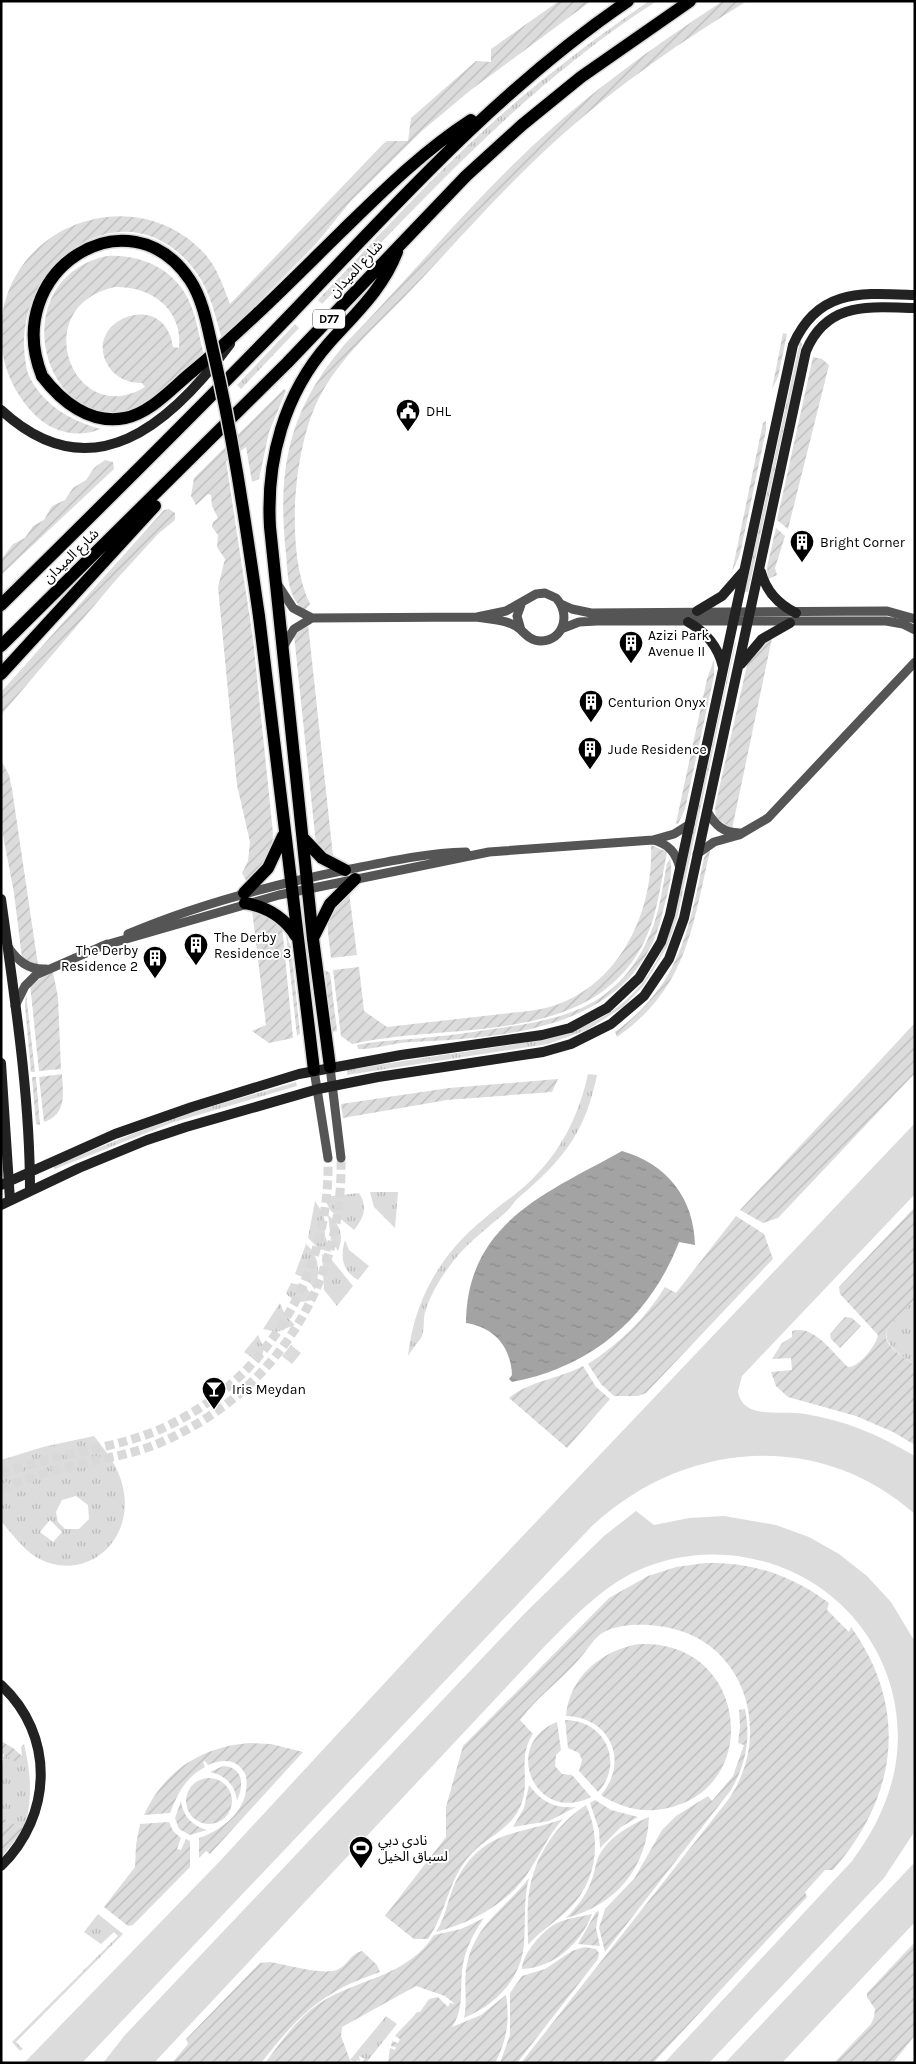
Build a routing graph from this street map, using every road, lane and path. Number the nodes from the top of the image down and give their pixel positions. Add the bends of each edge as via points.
1 (628, 1) edge
2 (690, 1) edge
3 (495, 106) junction
4 (399, 245) junction
5 (915, 295) edge
6 (915, 308) edge
7 (806, 322) junction
8 (816, 332) junction
9 (236, 335) junction
10 (1, 410) edge
11 (204, 446) junction
12 (53, 554) junction
13 (745, 569) junction
14 (760, 570) junction
15 (276, 580) junction
16 (1, 592) edge
17 (522, 602) junction
18 (561, 604) junction
19 (1, 605) edge
20 (697, 611) junction
21 (796, 613) junction
22 (477, 616) junction
23 (734, 617) junction
24 (312, 618) junction
25 (750, 618) junction
26 (915, 619) edge
27 (688, 622) junction
28 (790, 623) junction
29 (561, 629) junction
30 (521, 630) junction
31 (915, 630) edge
32 (1, 646) edge
33 (283, 648) junction
34 (915, 662) edge
35 (723, 667) junction
36 (738, 669) junction
37 (1, 674) edge
38 (707, 810) junction
39 (690, 824) junction
40 (284, 831) junction
41 (745, 832) junction
42 (302, 838) junction
43 (653, 840) junction
44 (697, 854) junction
45 (680, 868) junction
46 (350, 875) junction
47 (307, 883) junction
48 (291, 886) junction
49 (245, 898) junction
50 (1, 899) edge
51 (297, 938) junction
52 (313, 939) junction
53 (8, 947) junction
54 (47, 969) junction
55 (15, 1006) junction
56 (1, 1063) edge
57 (330, 1067) junction
58 (314, 1070) junction
59 (332, 1085) junction
60 (318, 1089) junction
61 (328, 1158) tunnel mouth
62 (341, 1158) tunnel mouth
63 (30, 1170) junction
64 (5, 1182) edge
65 (30, 1190) junction
66 (6, 1202) edge
67 (1, 1685) edge
68 (1, 1866) edge

1 - 3 main road, شارع الميدان / D77
2 - 4 main road, شارع الميدان / D77 via 618,49 551,101 466,176
3 - 9 main road via 457,129 405,170
3 - 12 main road, شارع الميدان / D77 via 429,168 264,341
4 - 11 main road, شارع الميدان / D77
4 - 15 main road via 376,291 310,368 283,422 269,496
5 - 7 street via 850,295 826,305
6 - 8 street via 865,307 849,310 834,316
7 - 8 street
7 - 13 street via 790,354
8 - 14 street via 804,358
9 - 10 street via 183,398 147,428 122,442 90,448 56,444 26,430
9 - 40 main road, bridge via 150,406 124,418 106,419 77,409 61,398 42,376 31,346 31,314 41,285 62,261 90,246 121,242 152,248 170,259 184,272 199,297 223,398 241,490
11 - 32 main road, شارع الميدان / D77
11 - 37 main road via 161,500
12 - 16 main road
12 - 19 main road, شارع الميدان / D77
13 - 20 street via 722,596
13 - 23 street
14 - 21 street via 772,595
14 - 25 street
15 - 24 street via 288,603
15 - 33 main road
17 - 18 street via 540,593 553,596
17 - 22 street via 506,611
17 - 30 street via 517,616
18 - 20 street via 591,613
18 - 29 street via 565,614
20 - 23 street
21 - 25 street
21 - 26 street via 886,611
22 - 24 street
22 - 30 street via 503,621
23 - 25 street
23 - 27 street
23 - 35 street
24 - 33 street via 294,629
25 - 28 street
25 - 36 street
27 - 29 street via 591,620
27 - 35 street via 712,642
28 - 31 street via 886,622 903,624
28 - 36 street via 762,639
29 - 30 street via 556,636 542,641 528,637
33 - 42 main road
34 - 41 street via 773,814
35 - 39 street
36 - 38 street
38 - 41 street via 720,828 729,832
38 - 44 street
39 - 43 street via 674,834
39 - 45 street
40 - 48 main road
40 - 49 main road via 268,868
41 - 44 street via 714,842
42 - 46 main road via 322,858
42 - 47 main road
43 - 45 street via 672,850
43 - 46 street via 417,857
44 - 59 street via 682,925 669,960 644,996 604,1028 571,1044 543,1052
45 - 57 street via 666,929 655,955 629,989 595,1015 570,1028 542,1035
46 - 47 street
46 - 52 main road via 330,904
47 - 48 street
47 - 52 main road
48 - 49 street
48 - 51 main road
49 - 51 main road via 275,914
49 - 54 street via 102,946
50 - 53 street
51 - 58 main road
52 - 57 main road
53 - 54 street via 26,965
53 - 55 street
54 - 55 street via 28,983
55 - 63 street
56 - 64 street
57 - 58 street
57 - 59 street
58 - 60 street
58 - 63 street via 154,1120
59 - 60 street
59 - 62 street
60 - 61 street
60 - 65 street via 171,1132
63 - 64 street
63 - 65 street
64 - 66 street
65 - 66 street
67 - 68 street via 22,1709 33,1731 40,1755 42,1780 30,1827 17,1849

